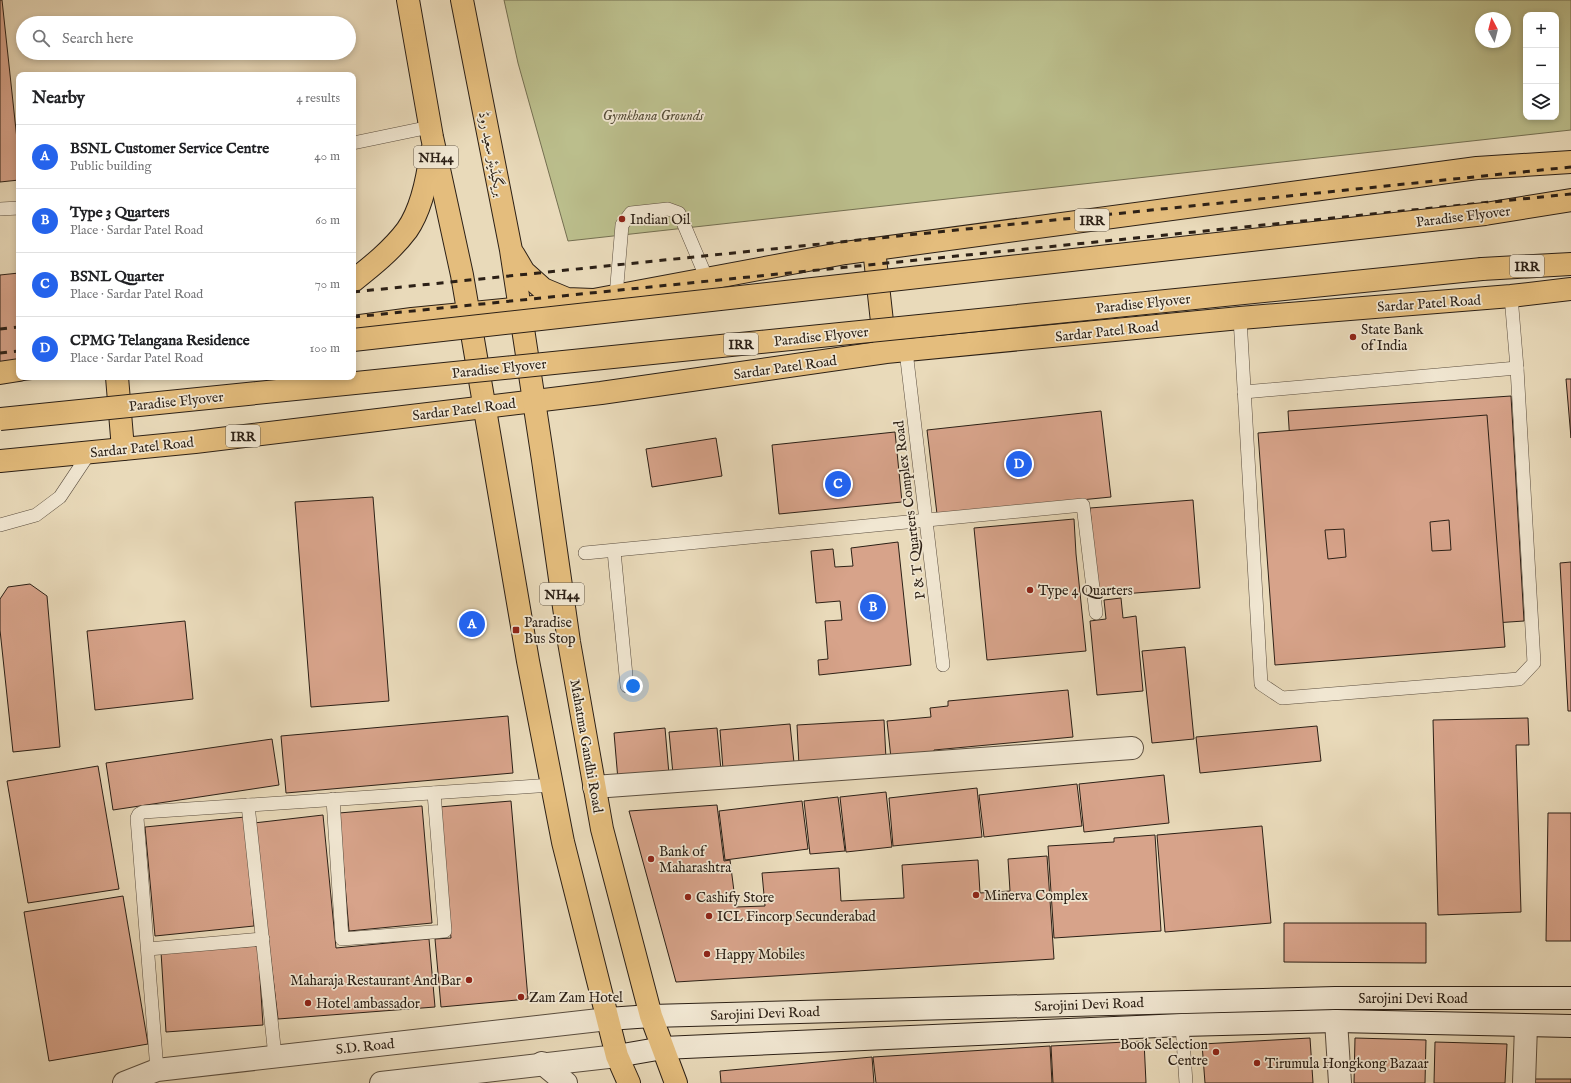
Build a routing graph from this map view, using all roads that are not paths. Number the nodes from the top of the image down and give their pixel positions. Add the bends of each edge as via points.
1 (408, 0) edge
2 (462, 0) edge
3 (431, 132) junction
4 (356, 143) edge
5 (1571, 162) edge
6 (1571, 200) edge
7 (16, 208) edge
8 (0, 210) edge
9 (874, 249) junction
10 (511, 250) junction
11 (1571, 264) edge
12 (356, 279) edge
13 (707, 279) junction
14 (1571, 289) edge
15 (616, 296) junction
16 (1511, 296) junction
17 (592, 300) junction
18 (520, 308) junction
19 (468, 313) junction
20 (1240, 318) junction
21 (356, 327) edge
22 (356, 340) edge
23 (896, 352) junction
24 (1517, 368) junction
25 (16, 370) edge
26 (0, 372) edge
27 (16, 377) edge
28 (0, 379) edge
29 (117, 380) edge
30 (1244, 392) junction
31 (534, 401) junction
32 (485, 407) junction
33 (0, 419) edge
34 (123, 449) junction
35 (90, 452) junction
36 (0, 461) edge
37 (926, 520) junction
38 (0, 525) edge
39 (614, 551) junction
40 (585, 553) dead end
41 (1096, 613) dead end
42 (943, 666) dead end
43 (627, 686) dead end
44 (1132, 748) dead end
45 (552, 785) junction
46 (594, 787) junction
47 (434, 793) junction
48 (333, 799) junction
49 (248, 805) junction
50 (263, 940) junction
51 (148, 949) junction
52 (1571, 998) edge
53 (651, 1016) junction
54 (608, 1019) junction
55 (1336, 1021) junction
56 (1182, 1025) junction
57 (1526, 1026) junction
58 (1571, 1026) edge
59 (663, 1048) junction
60 (275, 1056) junction
61 (617, 1056) junction
62 (542, 1063) junction
63 (157, 1070) junction
64 (124, 1083) edge
65 (381, 1083) edge
66 (566, 1083) edge
67 (629, 1083) edge
68 (676, 1083) edge
69 (1186, 1083) edge
70 (1340, 1083) edge
71 (1524, 1083) edge

1 - 3 main road, NH44
2 - 10 main road, بریگیڈیئر سعید روڈ / NH44
3 - 4 lane
3 - 12 main road, NH44 via 429,164 421,200 407,230 380,260
3 - 19 main road, NH44
5 - 9 main road, IRR via 1477,168
6 - 22 main road, Paradise Flyover, bridge via 1485,214
7 - 8 lane
9 - 13 main road, IRR
9 - 23 main road
10 - 17 main road, IRR via 524,272 543,289 567,299
10 - 18 main road, بریگیڈیئر سعید روڈ / NH44
11 - 33 main road, Paradise Flyover / IRR, bridge via 1482,268
13 - 15 main road, IRR
13 - 15 lane via 679,213 668,208 631,212 622,225
14 - 16 main road, Sardar Patel Road / IRR
15 - 17 main road, IRR
16 - 20 main road, Sardar Patel Road / IRR
16 - 24 lane
17 - 18 main road, IRR
18 - 19 main road, IRR
18 - 31 main road, NH44
19 - 21 main road, IRR
19 - 32 main road, NH44
20 - 23 main road, Sardar Patel Road / IRR
20 - 30 lane
23 - 31 main road, Sardar Patel Road / IRR
23 - 37 lane, P & T Quarters Complex Road
24 - 30 lane
24 - 30 lane via 1534,663 1519,679 1282,698 1261,684
25 - 26 main road
27 - 28 main road
29 - 34 main road
31 - 32 main road, Sardar Patel Road / IRR
31 - 46 main road, Mahatma Gandhi Road / NH44 via 569,642
32 - 34 main road, Sardar Patel Road / IRR
32 - 45 main road, NH44
34 - 35 main road, Sardar Patel Road / IRR
35 - 36 main road, Sardar Patel Road / IRR
35 - 38 lane via 60,497 36,515
37 - 39 lane
37 - 41 lane via 1083,505
37 - 42 lane, P & T Quarters Complex Road
39 - 40 lane
39 - 43 lane
44 - 46 main road
45 - 47 lane
45 - 54 main road, NH44 via 563,842
46 - 53 main road, Mahatma Gandhi Road / NH44 via 602,829
47 - 48 lane
47 - 48 lane via 445,931 342,939
48 - 49 lane
49 - 50 lane
49 - 51 lane via 139,814 137,818
50 - 51 lane
50 - 60 lane
51 - 63 lane
52 - 53 main road, Sarojini Devi Road via 1335,998
53 - 54 main road, Sarojini Devi Road
53 - 59 main road, Mahatma Gandhi Road / NH44
54 - 60 main road, S.D. Road
54 - 61 main road, NH44
55 - 56 main road, Sarojini Devi Road
55 - 57 main road, Sarojini Devi Road
55 - 70 main road
56 - 59 main road, Sarojini Devi Road
56 - 69 lane
57 - 58 main road, Sarojini Devi Road
57 - 71 main road
59 - 61 main road, Sarojini Devi Road
59 - 68 main road, Mahatma Gandhi Road / NH44
60 - 63 main road, S.D. Road
61 - 62 main road
61 - 67 main road, NH44
62 - 65 main road
62 - 66 main road
63 - 64 main road, S.D. Road

